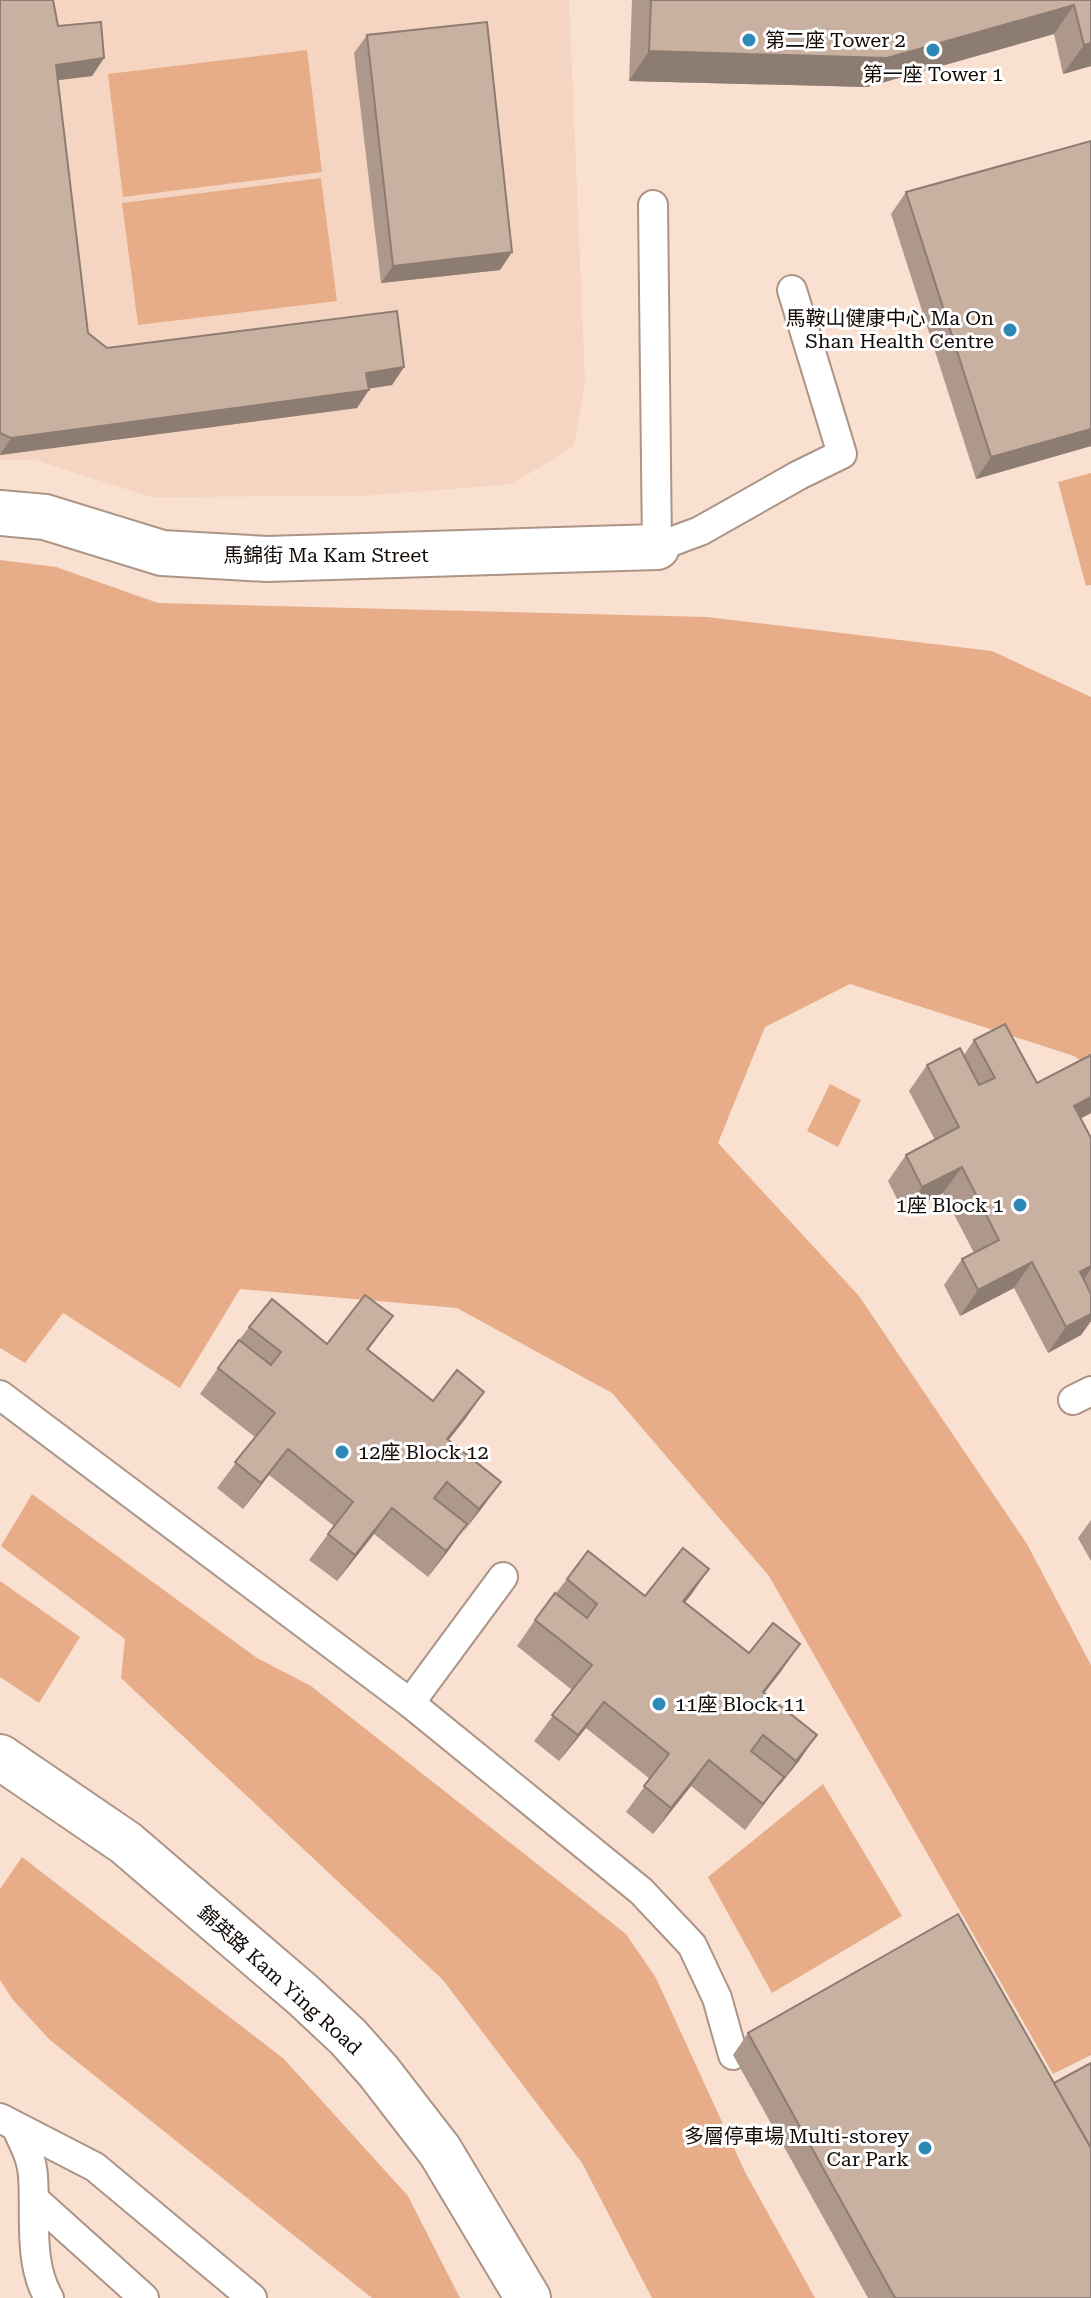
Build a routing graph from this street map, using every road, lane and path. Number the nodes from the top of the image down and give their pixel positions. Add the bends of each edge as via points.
1 (653, 205) dead end
2 (792, 290) dead end
3 (0, 513) edge
4 (657, 547) junction
5 (0, 1395) edge
6 (503, 1577) dead end
7 (410, 1703) junction
8 (0, 1757) edge
9 (733, 2055) dead end
10 (9, 2124) edge
11 (34, 2199) junction
12 (49, 2298) edge
13 (144, 2298) edge
14 (252, 2298) edge
15 (528, 2298) edge

1 - 4 lane
2 - 4 lane via 842,454 700,531
3 - 4 street, 馬錦街 Ma Kam Street via 45,517 162,553 267,559
5 - 7 lane
6 - 7 lane
7 - 9 lane via 641,1891 692,1945 717,1998
8 - 15 street, 錦英路 Kam Ying Road via 126,1843 348,2037 440,2151
10 - 11 lane via 29,2155
10 - 14 lane via 95,2167
11 - 12 lane via 37,2262
11 - 13 lane

